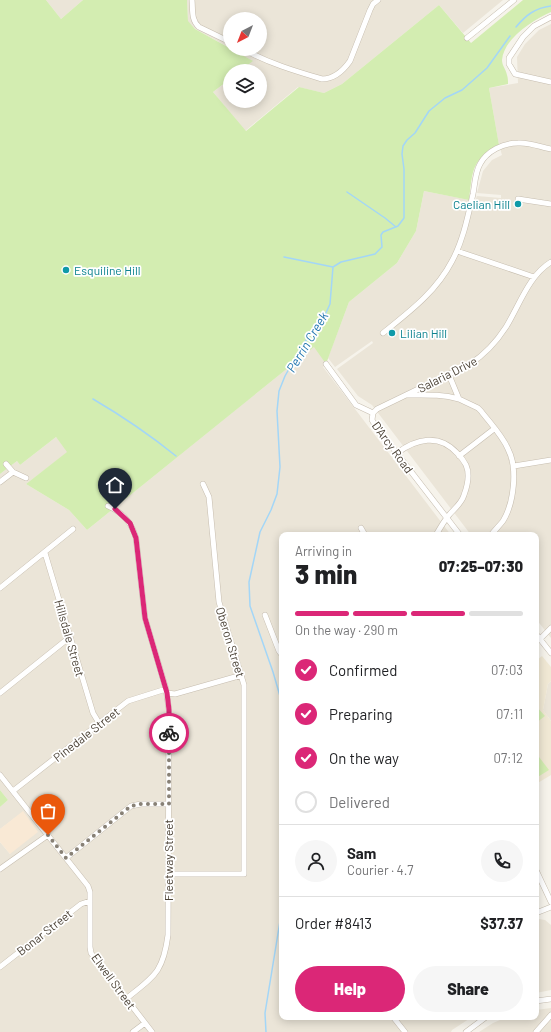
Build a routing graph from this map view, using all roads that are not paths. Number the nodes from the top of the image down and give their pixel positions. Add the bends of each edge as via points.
1 (192, 0) edge
2 (378, 0) edge
3 (514, 0) edge
4 (551, 17) edge
5 (467, 38) dead end
6 (223, 39) edge
7 (255, 56) edge
8 (551, 82) edge
9 (551, 149) edge
10 (518, 199) dead end
11 (551, 204) edge
12 (457, 251) junction
13 (551, 262) edge
14 (534, 277) junction
15 (383, 333) dead end
16 (326, 364) dead end
17 (449, 375) junction
18 (405, 395) junction
19 (459, 400) junction
20 (372, 413) junction
21 (494, 428) junction
22 (397, 454) junction
23 (459, 456) junction
24 (551, 460) edge
25 (6, 464) dead end
26 (514, 466) junction
27 (13, 472) junction
28 (26, 478) dead end
29 (0, 482) edge
30 (203, 484) dead end
31 (108, 506) dead end
32 (446, 518) junction
33 (73, 528) dead end
34 (361, 528) dead end
35 (363, 532) edge
36 (438, 532) edge
37 (458, 532) edge
38 (493, 532) edge
39 (45, 553) junction
40 (0, 588) edge
41 (265, 616) dead end
42 (551, 628) edge
43 (70, 638) junction
44 (540, 639) joint
45 (279, 651) edge
46 (551, 653) edge
47 (242, 675) junction
48 (166, 691) junction
49 (0, 693) edge
50 (99, 723) junction
51 (0, 775) edge
52 (13, 791) junction
53 (169, 804) junction
54 (48, 835) junction
55 (66, 858) junction
56 (0, 869) edge
57 (168, 874) junction
58 (539, 876) edge
59 (90, 901) junction
60 (551, 902) edge
61 (551, 907) edge
62 (539, 912) edge
63 (0, 967) edge
64 (126, 999) junction
65 (551, 999) edge
66 (539, 1001) edge
67 (551, 1014) edge
68 (395, 1020) edge
69 (482, 1020) edge
70 (145, 1022) junction
71 (133, 1032) edge
72 (152, 1032) edge
73 (405, 1032) edge
74 (466, 1032) edge
75 (536, 1032) edge

1 - 6 street via 195,23
2 - 7 street via 370,10 350,62 335,76 322,79
3 - 5 street
4 - 8 street via 528,31 509,58 509,64 515,74
9 - 12 street via 518,143 503,146 485,157 476,174
10 - 11 street
12 - 14 street
12 - 15 street via 443,276 425,298
13 - 14 street, Salaria Drive
14 - 17 street, Salaria Drive via 505,329 483,354
16 - 20 street, D'Arcy Road via 356,405
17 - 18 street, Salaria Drive
17 - 19 street
18 - 19 street via 436,394
18 - 20 street, Salaria Drive
19 - 21 street via 478,408
20 - 22 street, D'Arcy Road via 375,425
21 - 23 street
21 - 26 street via 507,446
22 - 23 street via 420,441 434,440 448,444
22 - 32 street, D'Arcy Road
23 - 32 street via 466,466 468,481 464,498
24 - 26 street
25 - 27 street
26 - 38 street via 514,487 506,514
27 - 28 street
27 - 29 street
30 - 47 street, Oberon Street via 209,497 219,602
31 - 48 street, Fleetway Street via 115,509 134,529 145,618
32 - 36 street
32 - 37 street, D'Arcy Road
33 - 39 street
34 - 35 street
39 - 40 street
39 - 43 street, Hillsdale Street
41 - 45 street
42 - 44 street
43 - 49 street
43 - 50 street, Hillsdale Street via 93,713
44 - 46 street
47 - 48 street, Pinedale Street via 175,694
47 - 57 street, Oberon Street via 244,874
48 - 50 street, Pinedale Street via 128,701
48 - 53 street, Fleetway Street via 169,710
50 - 52 street, Pinedale Street
51 - 52 street, Elwell Street
52 - 54 street, Elwell Street
53 - 55 street via 131,806
53 - 57 street, Fleetway Street
54 - 55 street, Elwell Street
54 - 56 street
55 - 59 street, Elwell Street via 88,886
57 - 64 street, Fleetway Street via 168,935 161,966 150,980
58 - 60 street
59 - 63 street, Bonar Street via 81,904
59 - 64 street, Elwell Street via 92,953
61 - 62 street
64 - 70 street, Elwell Street
65 - 66 street
67 - 75 street
68 - 73 street
69 - 74 street
70 - 71 street
70 - 72 street, Elwell Street

